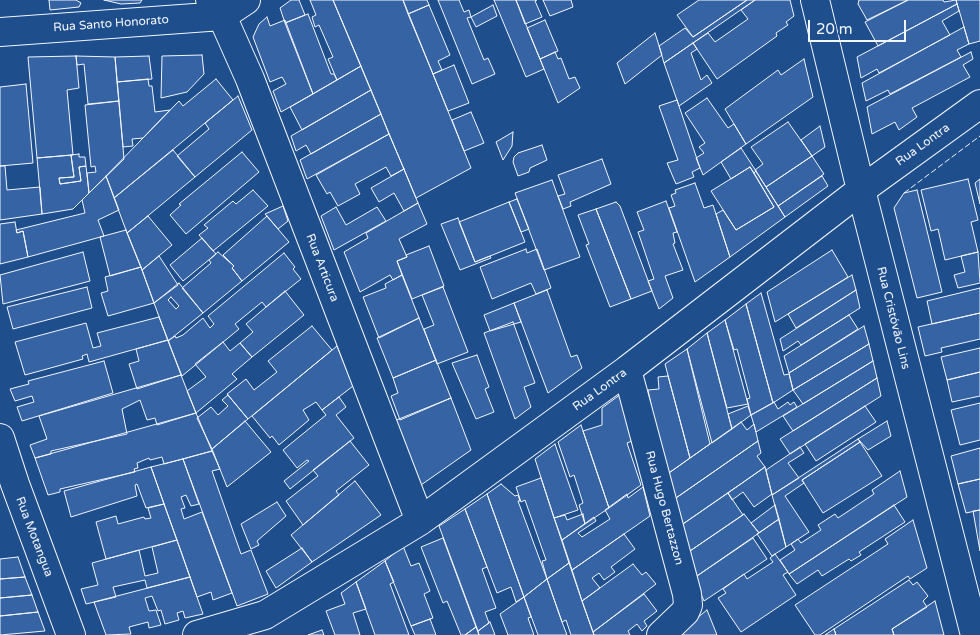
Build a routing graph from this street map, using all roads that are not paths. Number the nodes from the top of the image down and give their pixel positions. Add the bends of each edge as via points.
1 (246, 0) edge
2 (815, 0) edge
3 (216, 8) edge
4 (0, 32) edge
5 (980, 104) edge
6 (861, 190) junction
7 (627, 370) junction
8 (0, 438) edge
9 (7, 485) edge
10 (420, 521) junction
11 (71, 635) edge
12 (197, 635) edge
13 (660, 635) edge
14 (975, 635) edge

1 - 3 street
2 - 6 street, Rua Cristóvão Lins
3 - 4 street, Rua Santo Honorato
3 - 10 street, Rua Articura via 250,79
5 - 6 street, Rua Lontra
6 - 7 street, Rua Lontra
6 - 14 street, Rua Cristóvão Lins
7 - 10 street, Rua Lontra
7 - 13 street, Rua Hugo Bertazzon via 688,600 685,612
8 - 9 street, Rua Motangua
9 - 11 street, Rua Motangua
10 - 12 street, Rua Lontra via 265,615

